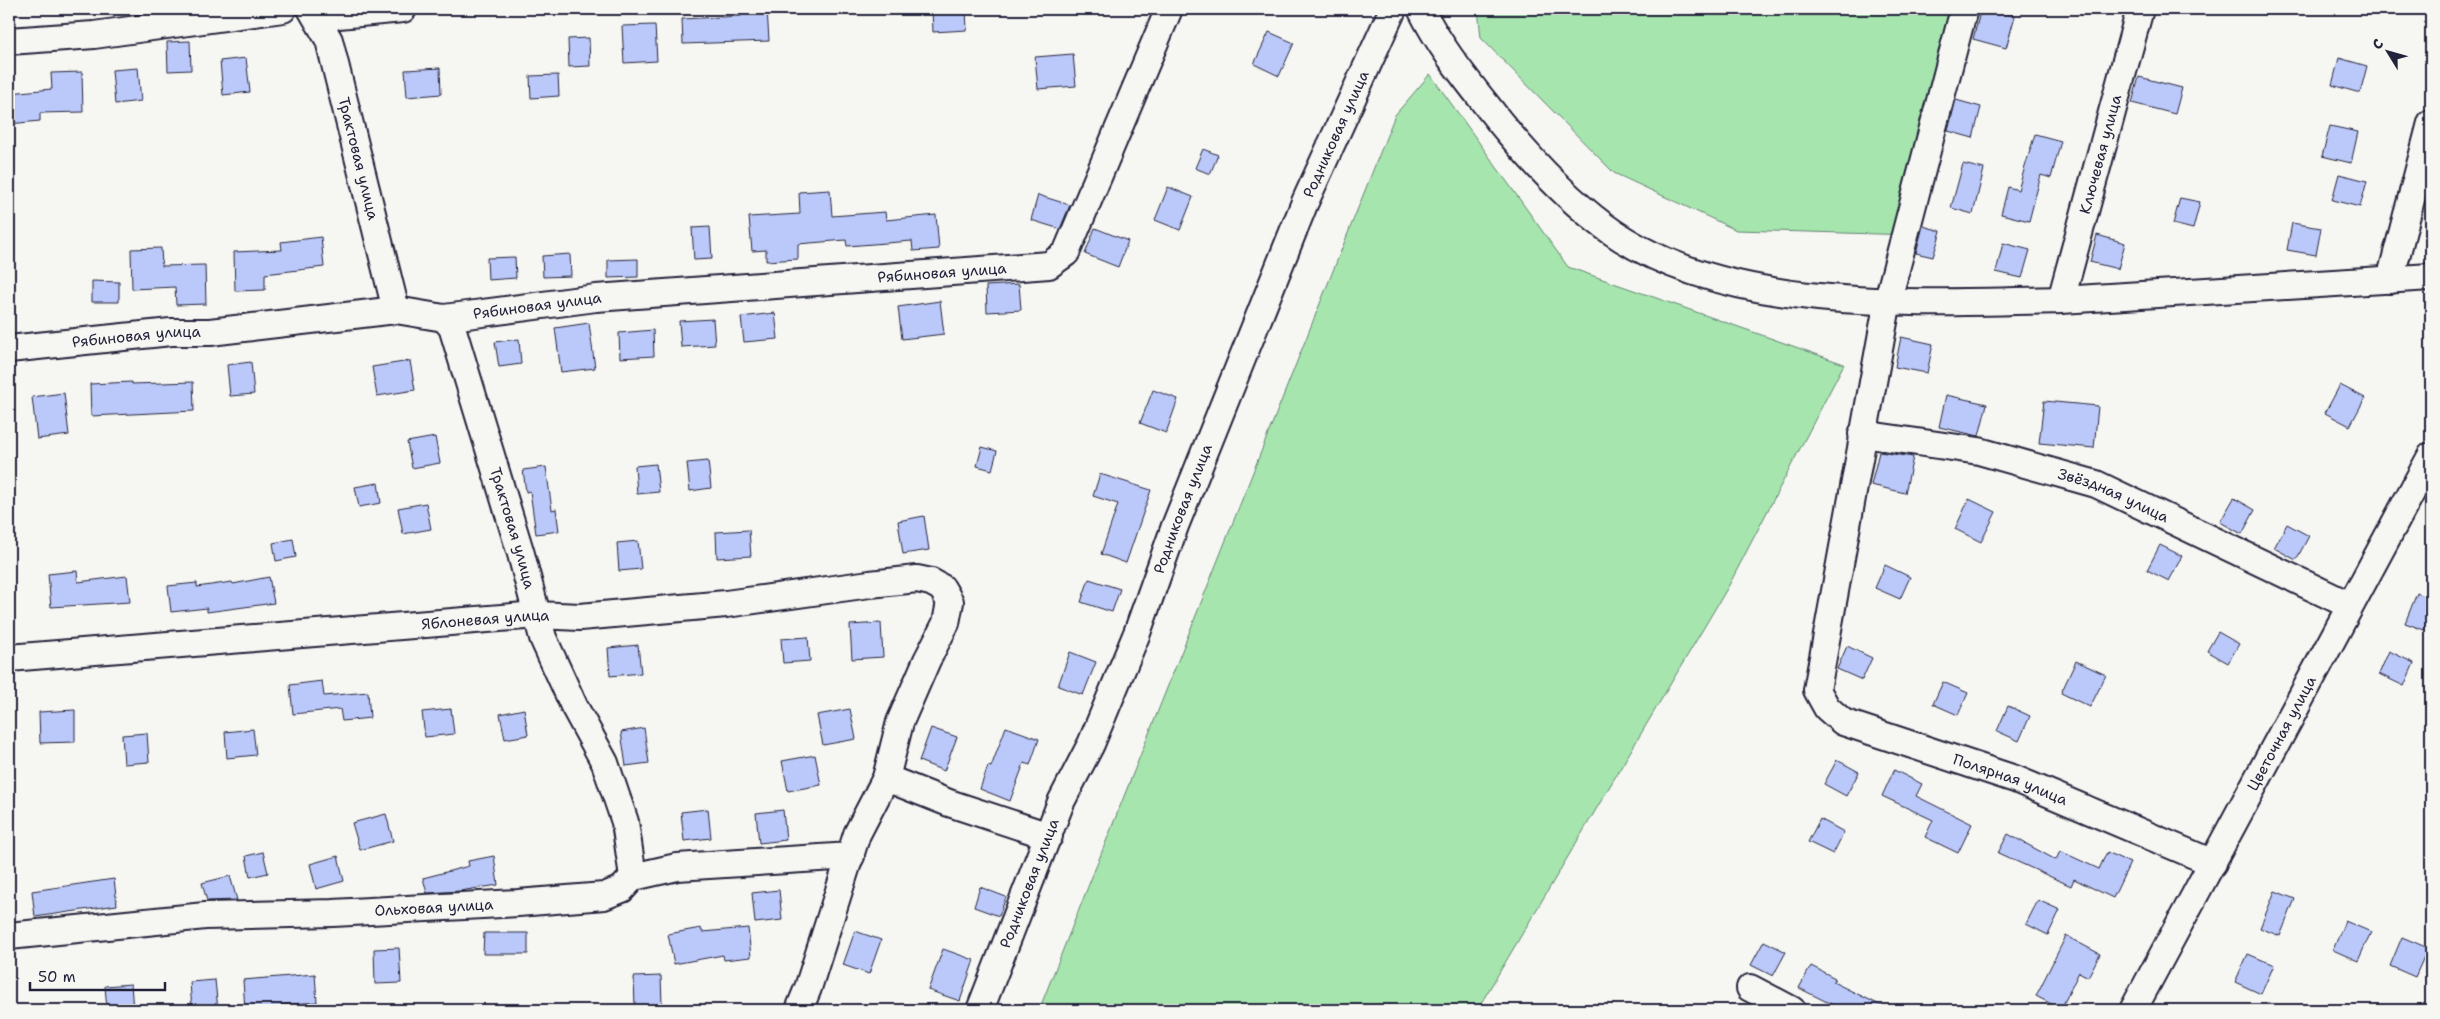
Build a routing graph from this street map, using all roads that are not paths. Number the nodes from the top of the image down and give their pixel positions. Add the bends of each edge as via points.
1 (283, 9) edge
2 (403, 9) edge
3 (1169, 9) edge
4 (1393, 9) edge
5 (1420, 9) edge
6 (1964, 9) edge
7 (2140, 9) edge
8 (314, 13) edge
9 (9, 41) edge
10 (2431, 123) edge
11 (2431, 277) edge
12 (2390, 280) junction
13 (1888, 300) junction
14 (2061, 300) junction
15 (396, 310) junction
16 (444, 318) junction
17 (9, 349) edge
18 (1862, 434) junction
19 (2431, 456) edge
20 (2349, 606) junction
21 (537, 615) junction
22 (9, 658) edge
23 (886, 778) junction
24 (1049, 836) junction
25 (851, 856) junction
26 (2213, 863) junction
27 (633, 877) junction
28 (9, 936) edge
29 (1750, 988) dead end
30 (799, 1010) edge
31 (980, 1010) edge
32 (1792, 1010) edge
33 (2132, 1010) edge

1 - 9 street via 94,35
2 - 8 street
3 - 16 street, Рябиновая улица via 1066,253 1050,265 596,298
4 - 24 street, Родниковая улица via 1305,202 1175,526 1137,633 1091,744 1061,802
5 - 13 street via 1458,68 1511,136 1543,171 1604,226 1643,250 1691,271 1739,286 1813,296
6 - 13 street
7 - 14 street, Ключевая улица
8 - 15 street, Трактовая улица via 329,40
10 - 12 street
11 - 12 street
12 - 14 street
13 - 14 street
13 - 18 street
15 - 16 street, Рябиновая улица
15 - 17 street, Рябиновая улица via 210,332 171,332
16 - 21 street, Трактовая улица via 452,327
18 - 20 street, Звёздная улица via 1979,451 2096,484
18 - 26 street, Полярная улица via 1816,690 1827,708 1843,722 2015,779
19 - 20 street, Цветочная улица
20 - 26 street, Цветочная улица
21 - 22 street, Яблоневая улица
21 - 23 street, Яблоневая улица via 580,616 726,604 870,584 931,582 942,588 950,602 946,623 900,722
21 - 27 street, Трактовая улица via 543,638 574,706 605,763 626,822
23 - 24 street
23 - 25 street via 857,834
24 - 31 street, Родниковая улица
25 - 27 street, Ольховая улица via 677,867
25 - 30 street
26 - 33 street, Цветочная улица
27 - 28 street, Ольховая улица via 622,889 604,896 518,904 205,916
29 - 32 street

